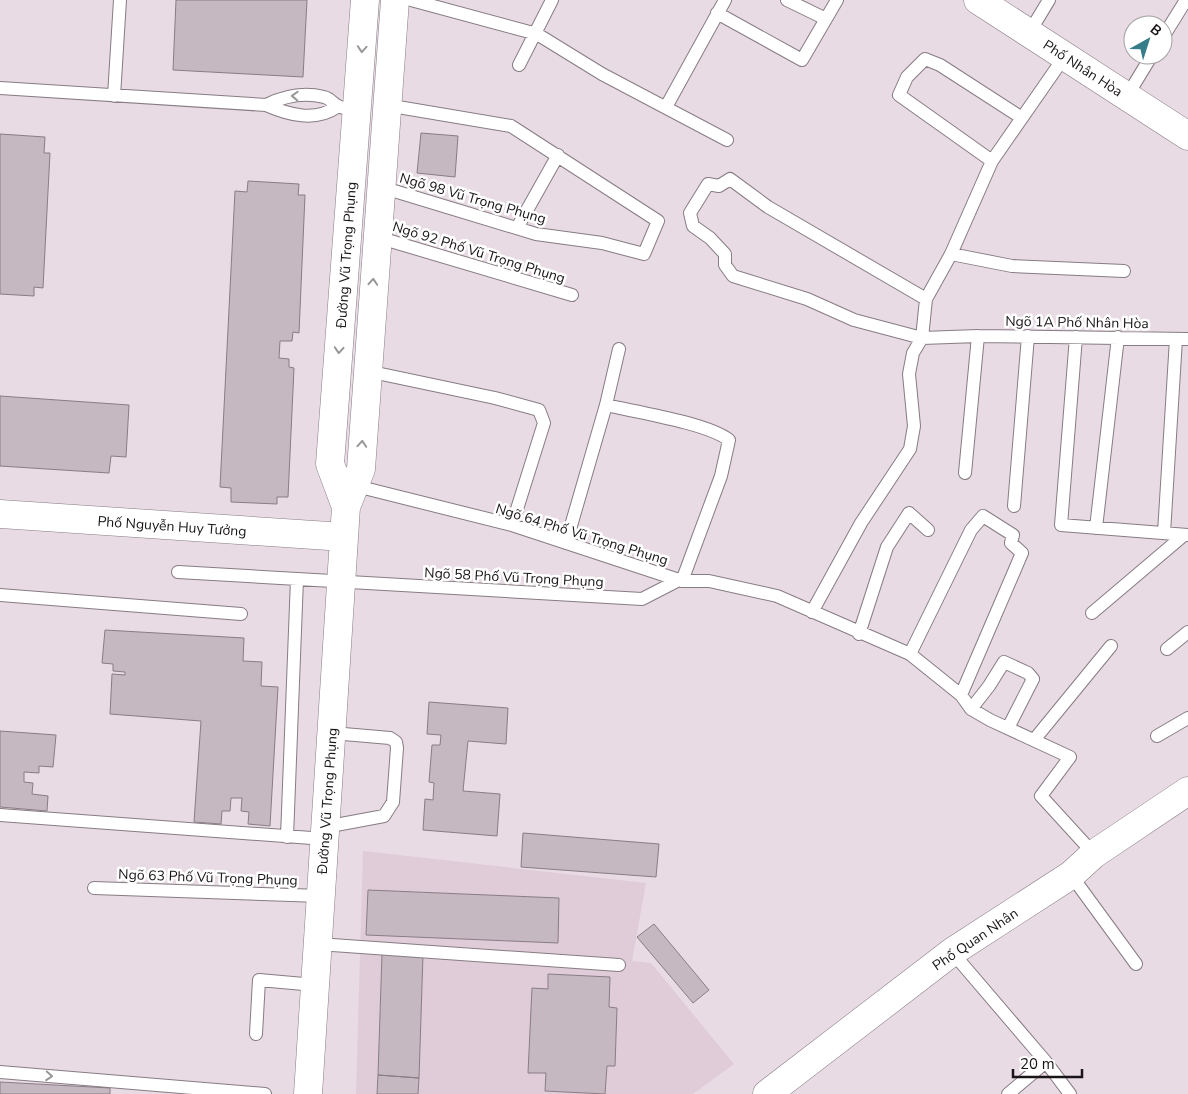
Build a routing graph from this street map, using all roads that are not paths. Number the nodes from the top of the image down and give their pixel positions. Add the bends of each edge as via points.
1 (120, 0) edge
2 (365, 0) edge
3 (394, 0) edge
4 (411, 0) edge
5 (552, 0) edge
6 (725, 0) edge
7 (787, 0) edge
8 (837, 0) edge
9 (978, 0) edge
10 (1050, 0) edge
11 (1186, 0) edge
12 (716, 13) junction
13 (826, 19) junction
14 (1173, 21) edge
15 (1029, 33) junction
16 (536, 34) junction
17 (1065, 56) junction
18 (519, 65) dead end
19 (1146, 65) edge
20 (0, 88) edge
21 (114, 96) junction
22 (1127, 96) junction
23 (266, 105) junction
24 (386, 105) junction
25 (666, 107) junction
26 (347, 108) junction
27 (1022, 118) junction
28 (1188, 136) edge
29 (727, 140) dead end
30 (558, 155) junction
31 (992, 161) junction
32 (381, 187) junction
33 (517, 228) junction
34 (377, 237) junction
35 (951, 254) junction
36 (1124, 271) dead end
37 (572, 295) dead end
38 (926, 298) junction
39 (978, 336) junction
40 (1028, 336) junction
41 (1076, 336) junction
42 (1118, 337) junction
43 (922, 338) junction
44 (1182, 339) edge
45 (619, 349) dead end
46 (367, 371) junction
47 (606, 405) junction
48 (965, 473) dead end
49 (351, 496) junction
50 (1014, 506) dead end
51 (0, 514) edge
52 (512, 525) junction
53 (1096, 528) junction
54 (928, 530) dead end
55 (1164, 533) junction
56 (1186, 535) edge
57 (344, 537) junction
58 (566, 543) junction
59 (178, 572) dead end
60 (297, 579) junction
61 (681, 580) junction
62 (342, 581) junction
63 (0, 595) edge
64 (812, 612) junction
65 (1092, 612) dead end
66 (241, 614) dead end
67 (1188, 632) edge
68 (859, 634) junction
69 (1111, 646) dead end
70 (1167, 649) dead end
71 (910, 654) junction
72 (960, 695) junction
73 (971, 709) junction
74 (1188, 718) edge
75 (1008, 728) junction
76 (332, 732) junction
77 (1157, 736) dead end
78 (1034, 740) junction
79 (1188, 791) edge
80 (0, 814) edge
81 (325, 833) junction
82 (286, 837) junction
83 (1094, 854) junction
84 (1071, 875) junction
85 (94, 888) dead end
86 (321, 896) junction
87 (318, 944) junction
88 (952, 952) junction
89 (1136, 964) dead end
90 (619, 966) dead end
91 (315, 985) junction
92 (256, 1034) dead end
93 (1046, 1062) junction
94 (0, 1072) edge
95 (265, 1094) edge
96 (308, 1094) edge
97 (767, 1094) edge
98 (1008, 1094) edge
99 (1070, 1094) edge

1 - 21 lane
2 -> 26 street, Đường Vũ Trọng Phụng
3 - 24 street, Đường Vũ Trọng Phụng
4 - 16 lane
5 - 16 lane
6 - 12 lane
7 - 13 lane
8 - 13 lane
9 - 15 street, Phố Nhân Hòa
10 - 15 lane
11 - 14 lane
12 - 13 lane via 802,60
12 - 25 lane
15 - 17 street, Phố Nhân Hòa
16 - 18 lane
16 - 25 lane via 602,74
17 - 22 street, Phố Nhân Hòa
17 - 27 lane
19 - 22 lane
20 - 21 lane
21 - 23 lane
22 - 28 street, Phố Nhân Hòa
23 - 26 lane via 286,114 304,115 325,115
26 -> 23 lane via 326,97 286,95
24 - 30 lane via 511,126
24 - 32 street, Đường Vũ Trọng Phụng
25 - 29 lane
26 -> 49 street, Đường Vũ Trọng Phụng via 330,464
27 - 31 lane
27 - 31 lane via 940,65 925,59 907,77 899,95
30 - 33 lane
30 - 33 lane, Ngõ 98 Vũ Trọng Phụng via 658,221 644,254
31 - 35 lane
32 - 33 lane, Ngõ 98 Vũ Trọng Phụng
32 - 34 street, Đường Vũ Trọng Phụng
34 - 37 lane, Ngõ 92 Phố Vũ Trọng Phụng
46 -> 34 street, Đường Vũ Trọng Phụng
35 - 36 lane via 1012,266
35 - 38 lane
38 - 43 lane
38 - 43 lane, Ngõ 1A Phố Nhân Hòa via 768,206 730,179 719,186 708,184 690,213 693,226 725,254 725,265 733,276 807,299 854,320
39 - 40 lane, Ngõ 1A Phố Nhân Hòa
39 - 43 lane, Ngõ 1A Phố Nhân Hòa
39 - 48 lane
40 - 41 lane, Ngõ 1A Phố Nhân Hòa
40 - 50 lane
41 - 42 lane, Ngõ 1A Phố Nhân Hòa
41 - 53 lane via 1061,525
42 - 44 lane, Ngõ 1A Phố Nhân Hòa
42 - 53 lane
43 - 64 lane via 912,353 909,374 914,426 910,450 861,523
44 - 55 lane
45 - 47 lane
49 -> 46 street, Đường Vũ Trọng Phụng via 360,469
46 - 52 lane via 539,410 544,423
47 - 58 lane
47 - 61 lane via 673,420 721,434 729,440 721,476
49 - 52 lane, Ngõ 64 Phố Vũ Trọng Phụng
49 - 57 street, Đường Vũ Trọng Phụng
51 - 57 street, Phố Nguyễn Huy Tưởng
52 - 58 lane, Ngõ 64 Phố Vũ Trọng Phụng
53 - 55 lane
54 - 68 lane via 909,513 887,548
55 - 56 lane
56 - 65 lane
57 - 62 street, Đường Vũ Trọng Phụng
58 - 61 lane, Ngõ 64 Phố Vũ Trọng Phụng
59 - 60 lane, Ngõ 58 Phố Vũ Trọng Phụng
60 - 62 lane, Ngõ 58 Phố Vũ Trọng Phụng
60 - 82 lane
61 - 62 lane, Ngõ 58 Phố Vũ Trọng Phụng via 642,599
61 - 64 lane via 709,581 777,596
62 - 76 street, Đường Vũ Trọng Phụng
63 - 66 lane
64 - 68 lane
67 - 70 lane
68 - 71 lane
69 - 78 lane
71 - 72 lane
71 - 72 lane via 971,530 983,516 1009,530 1013,535 1011,543 1022,553
72 - 73 lane
73 - 75 lane
73 - 75 lane via 1004,662 1028,673 1033,679
74 - 77 lane
75 - 78 lane
76 - 81 street, Đường Vũ Trọng Phụng
76 - 81 lane via 390,738 396,742 397,748 392,802 384,816
78 - 83 lane via 1070,757 1041,796
79 - 83 street, Phố Quan Nhân
80 - 82 lane
81 - 82 lane
81 - 86 street, Đường Vũ Trọng Phụng
83 - 84 street, Phố Quan Nhân
84 - 88 street, Phố Quan Nhân
84 - 89 lane
85 - 86 lane, Ngõ 63 Phố Vũ Trọng Phụng
86 - 87 street, Đường Vũ Trọng Phụng
87 - 90 lane
87 - 91 street, Đường Vũ Trọng Phụng
88 - 93 lane
88 - 97 street, Phố Quan Nhân
91 - 92 lane via 259,980
91 - 96 street, Đường Vũ Trọng Phụng
93 - 98 lane
93 - 99 lane
94 -> 95 lane

